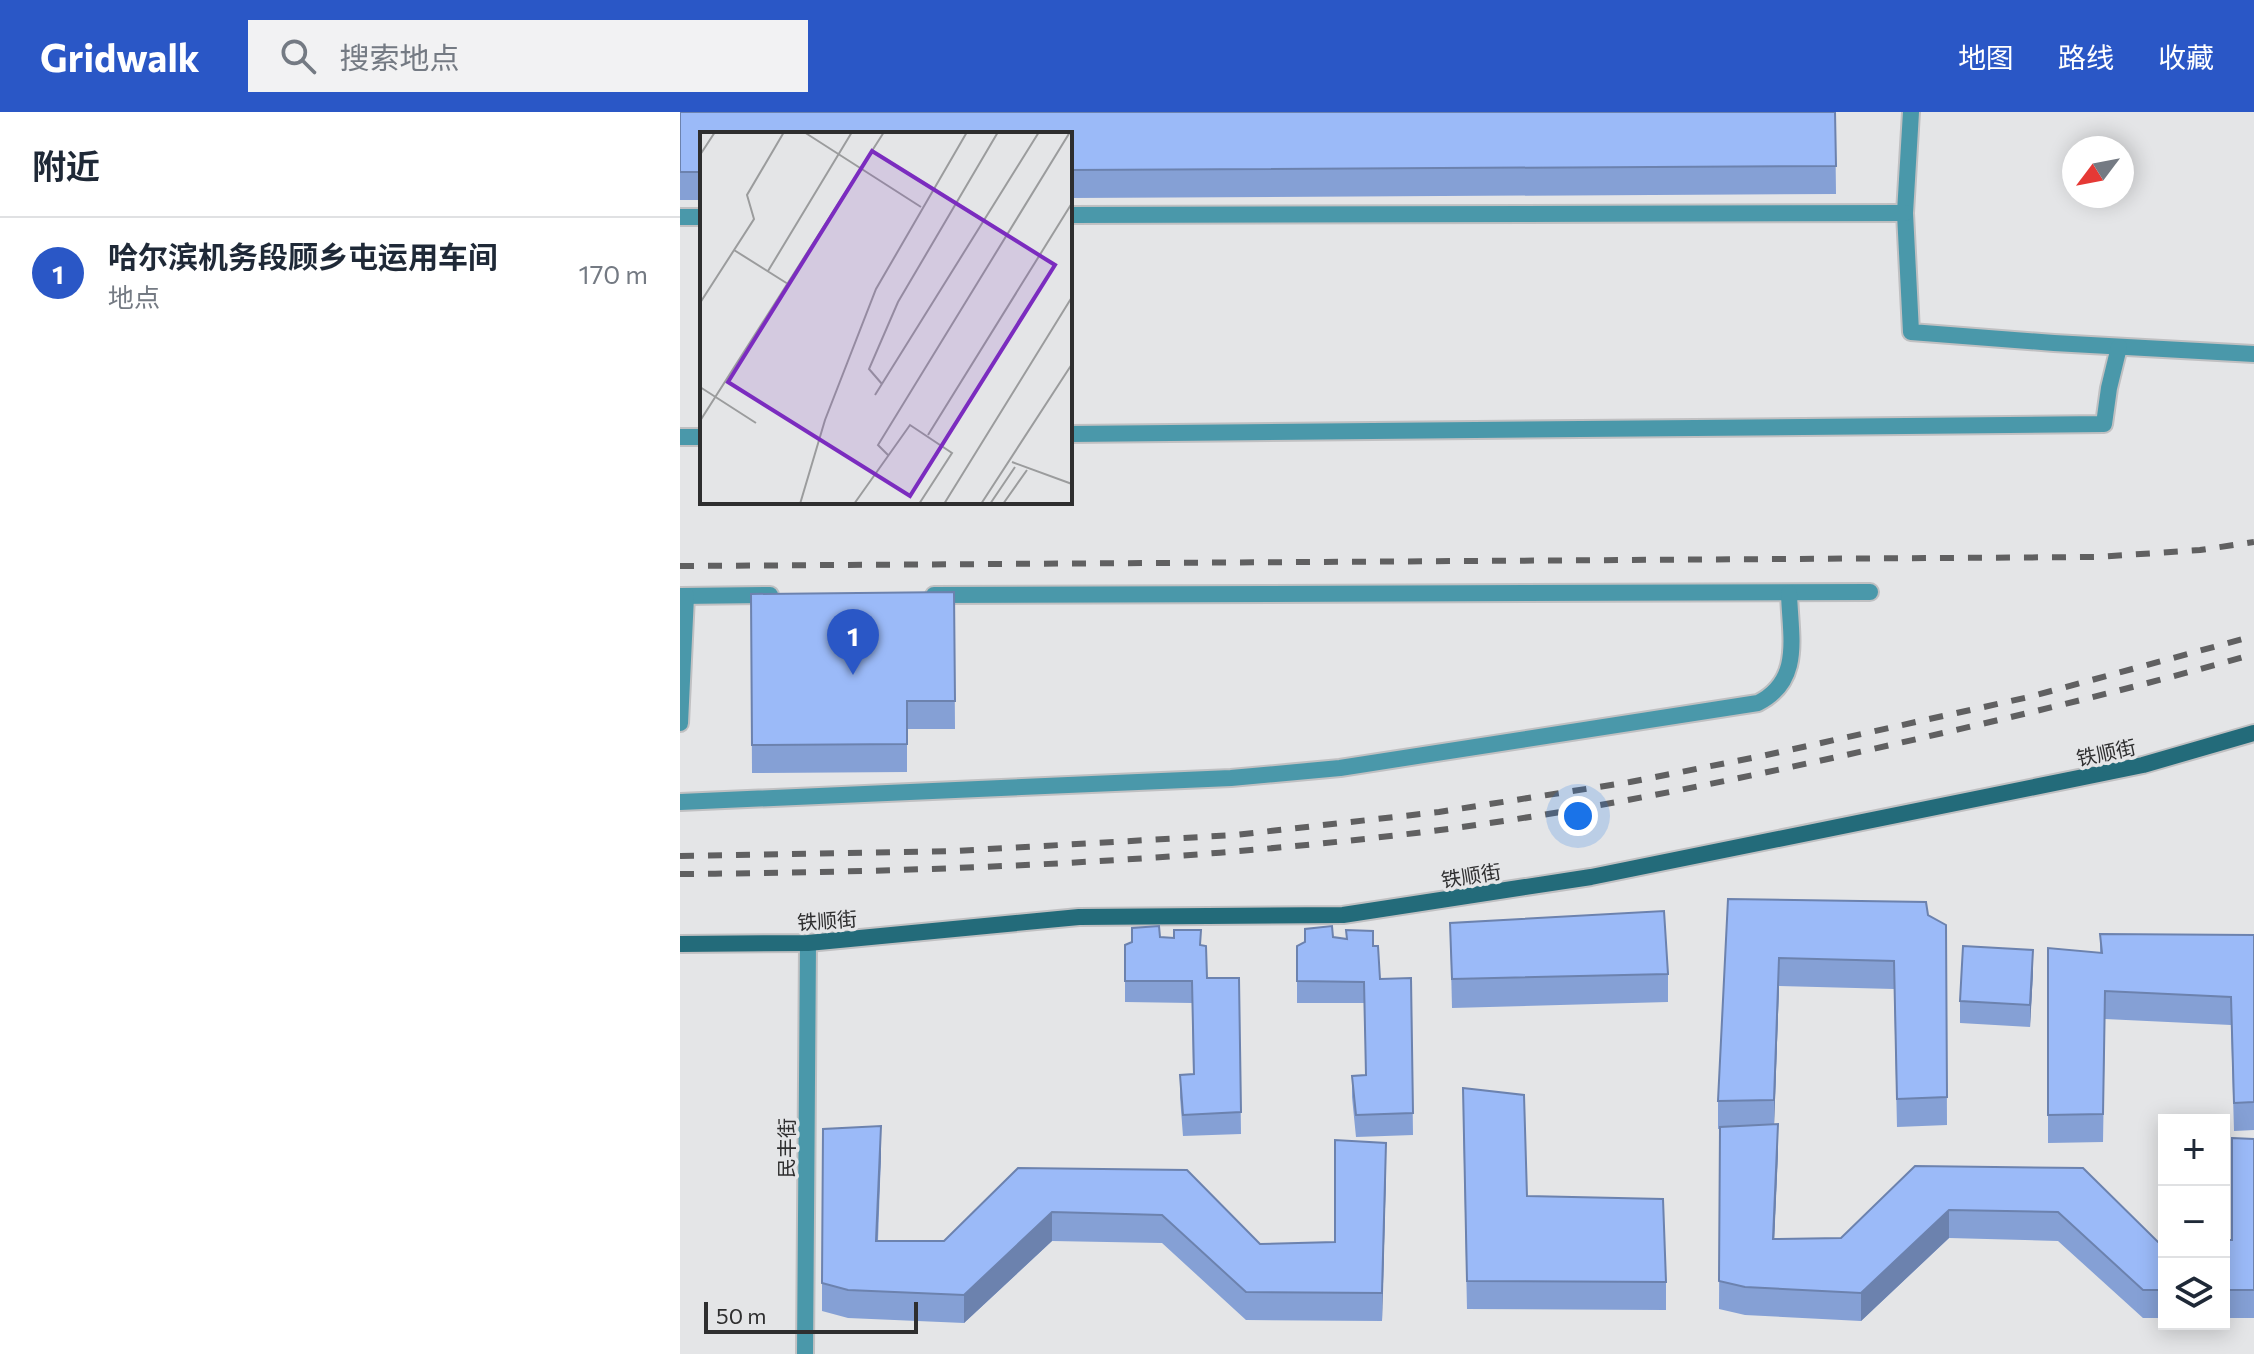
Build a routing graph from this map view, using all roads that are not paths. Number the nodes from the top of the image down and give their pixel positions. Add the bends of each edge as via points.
1 (1911, 112) edge
2 (1905, 213) junction
3 (1072, 215) edge
4 (2119, 347) junction
5 (2254, 354) edge
6 (1072, 434) edge
7 (1870, 592) dead end
8 (1789, 593) junction
9 (782, 595) edge
10 (926, 595) edge
11 (683, 596) edge
12 (680, 723) edge
13 (2254, 733) edge
14 (680, 802) edge
15 (808, 943) junction
16 (680, 944) edge
17 (805, 1354) edge

1 - 2 street
2 - 3 street
2 - 4 street via 1911,332
4 - 5 street
4 - 6 street via 2104,424
7 - 8 street
8 - 10 street
8 - 14 street via 1791,657 1785,681 1758,703 1340,768 1231,778
9 - 11 street
11 - 12 street
13 - 15 main road, 铁顺街 via 2143,765 1591,877 1343,915 1079,917
15 - 16 main road, 铁顺街
15 - 17 street, 民丰街

